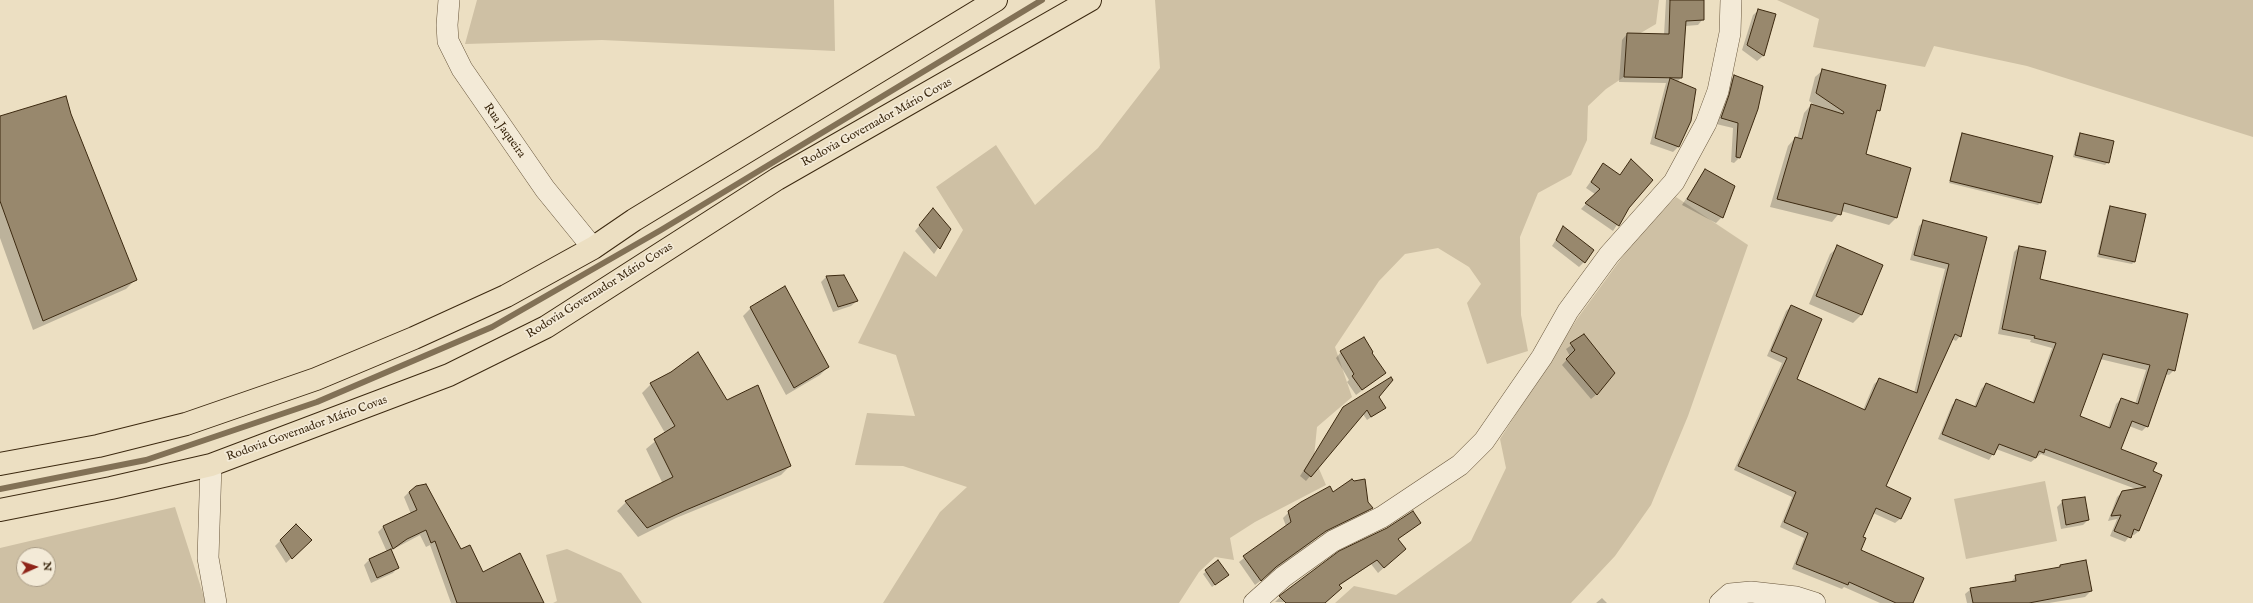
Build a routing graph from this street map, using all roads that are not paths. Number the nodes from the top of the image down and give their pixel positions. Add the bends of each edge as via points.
1 (449, 0) edge
2 (996, 0) edge
3 (1090, 0) edge
4 (1731, 0) edge
5 (593, 248) junction
6 (0, 464) edge
7 (211, 464) junction
8 (0, 510) edge
9 (1263, 600) edge
10 (1730, 600) edge
11 (216, 603) edge
12 (1815, 603) edge

1 - 5 street, Rua Jaqueira via 446,25 448,41 462,69 545,189
2 - 5 highway via 647,212
3 - 7 highway, Rodovia Governador Mário Covas via 777,179 546,327 449,375
4 - 9 street via 1730,33 1718,91 1706,123 1674,182 1609,255 1568,311 1542,357 1484,441 1460,465 1382,517 1333,541 1283,577
5 - 6 highway via 506,296 316,379 186,424 98,446
7 - 8 highway, Rodovia Governador Mário Covas via 111,488
7 - 11 street via 208,558
10 - 12 street via 1751,592 1796,597

